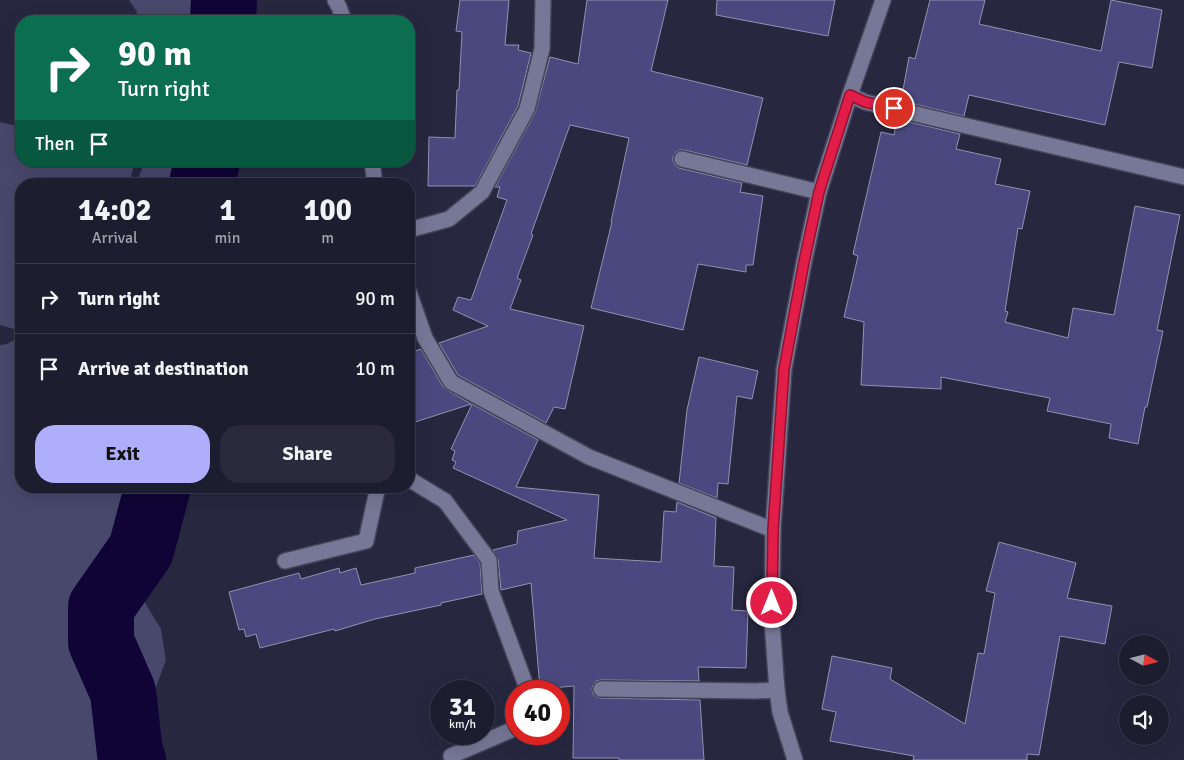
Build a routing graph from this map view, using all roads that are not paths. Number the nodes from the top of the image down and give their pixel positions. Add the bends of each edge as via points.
1 (335, 0) edge
2 (542, 0) edge
3 (883, 0) edge
4 (342, 15) edge
5 (850, 95) junction
6 (682, 159) dead end
7 (1184, 177) edge
8 (819, 192) junction
9 (415, 228) edge
10 (415, 309) edge
11 (415, 483) edge
12 (376, 493) edge
13 (773, 530) junction
14 (285, 561) dead end
15 (524, 680) edge
16 (601, 689) dead end
17 (777, 690) junction
18 (505, 733) edge
19 (453, 760) edge
20 (796, 760) edge

1 - 4 street
2 - 9 street via 542,49 527,109 482,192 450,219
3 - 5 street
5 - 7 street via 865,102
5 - 8 street
6 - 8 street
8 - 13 street via 784,369
10 - 13 street via 425,338 451,382 589,456
11 - 15 street via 445,501 489,560 491,591
12 - 14 street via 366,541
13 - 17 street via 772,622
16 - 17 street
17 - 20 street via 780,712
18 - 19 street via 451,756

